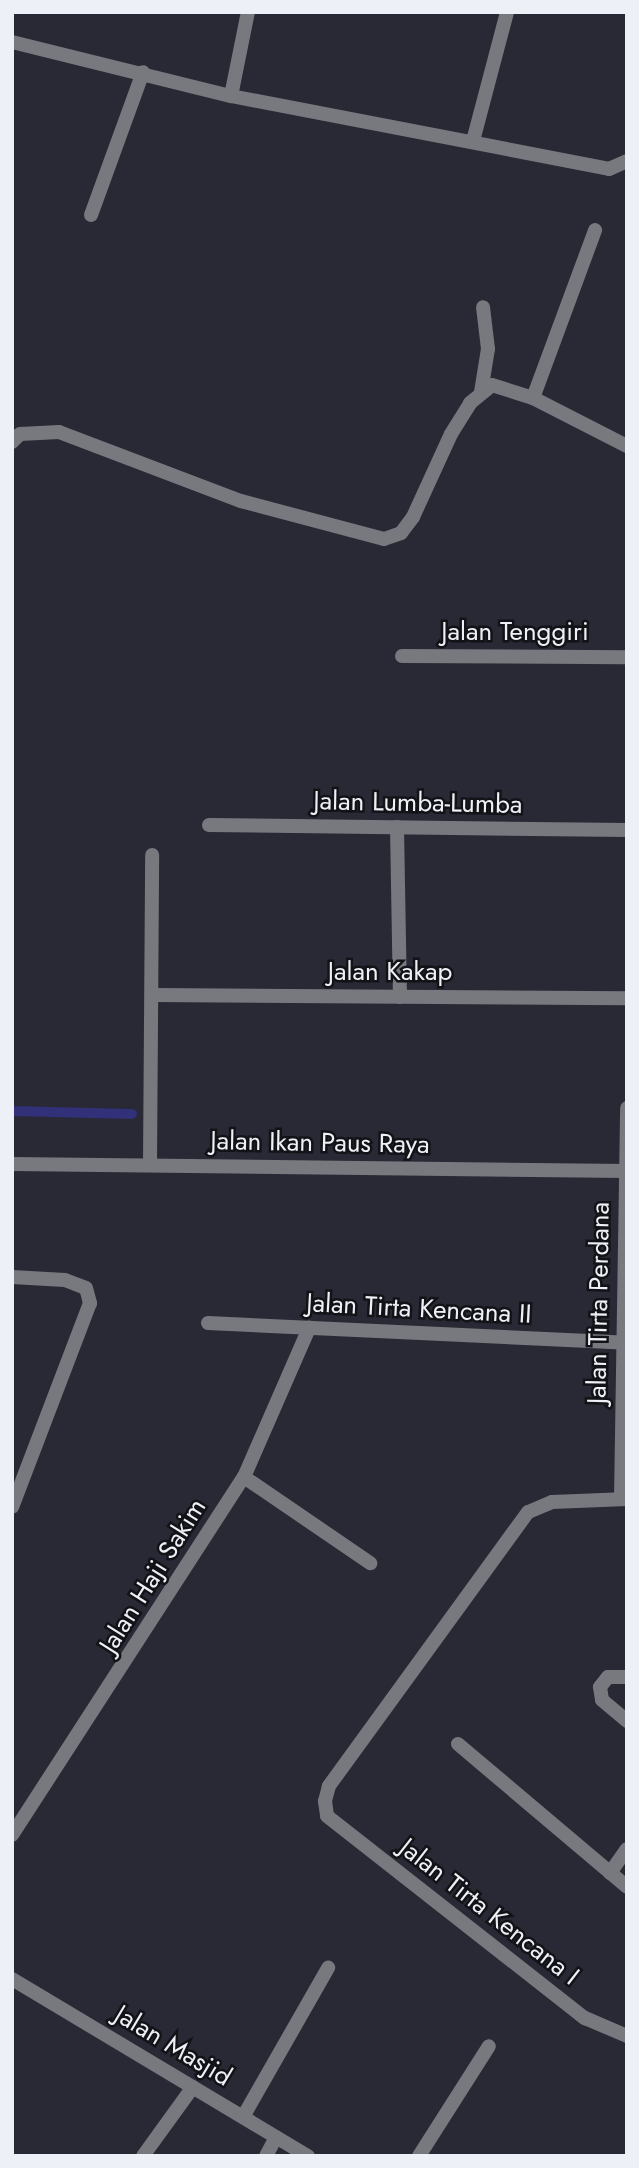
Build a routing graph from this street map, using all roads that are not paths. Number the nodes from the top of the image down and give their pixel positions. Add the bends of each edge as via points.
1 (248, 12) edge
2 (508, 12) edge
3 (12, 42) edge
4 (143, 72) junction
5 (231, 96) junction
6 (473, 141) junction
7 (627, 161) edge
8 (91, 215) dead end
9 (595, 230) dead end
10 (483, 307) dead end
11 (481, 392) junction
12 (533, 398) junction
13 (12, 442) edge
14 (627, 446) edge
15 (402, 656) dead end
16 (627, 657) edge
17 (209, 825) dead end
18 (397, 827) junction
19 (627, 830) edge
20 (152, 855) dead end
21 (153, 995) junction
22 (400, 997) junction
23 (627, 998) edge
24 (627, 1108) edge
25 (12, 1164) edge
26 (150, 1166) junction
27 (626, 1171) edge
28 (12, 1278) edge
29 (208, 1323) dead end
30 (309, 1328) junction
31 (625, 1343) edge
32 (244, 1477) junction
33 (624, 1499) edge
34 (12, 1507) edge
35 (370, 1563) dead end
36 (627, 1677) edge
37 (627, 1721) edge
38 (458, 1744) dead end
39 (12, 1835) edge
40 (627, 1849) edge
41 (610, 1873) junction
42 (627, 1887) edge
43 (328, 1968) dead end
44 (12, 1979) edge
45 (627, 2036) edge
46 (489, 2046) dead end
47 (193, 2087) junction
48 (243, 2117) junction
49 (276, 2137) junction
50 (143, 2156) edge
51 (266, 2156) edge
52 (308, 2156) edge
53 (419, 2156) edge

1 - 5 street
2 - 6 street
3 - 4 street
4 - 5 street
4 - 8 street
5 - 6 street
6 - 7 street via 609,169
9 - 12 street
10 - 11 street via 488,349
11 - 12 street via 492,385
11 - 13 street via 451,435 413,517 401,533 384,538 241,501 59,432 20,434
12 - 14 street
15 - 16 street, Jalan Tenggiri
17 - 18 street, Jalan Lumba-Lumba
18 - 19 street, Jalan Lumba-Lumba
18 - 22 street
20 - 21 street
21 - 22 street, Jalan Kakap
21 - 26 street
22 - 23 street, Jalan Kakap
24 - 27 street, Jalan Tirta Perdana
25 - 26 street, Jalan Ikan Paus Raya
26 - 27 street, Jalan Ikan Paus Raya
27 - 31 street, Jalan Tirta Perdana
28 - 34 street via 65,1280 86,1288 90,1303
29 - 30 street, Jalan Tirta Kencana II
30 - 31 street, Jalan Tirta Kencana II
30 - 32 street, Jalan Haji Sakim
31 - 33 street, Jalan Tirta Perdana
32 - 35 street
32 - 39 street, Jalan Haji Sakim
33 - 45 street, Jalan Tirta Kencana I via 552,1502 528,1512 329,1786 327,1816 585,2018
36 - 37 street via 608,1677 600,1688 602,1700
38 - 41 street
40 - 41 street
41 - 42 street
43 - 48 street
44 - 47 street, Jalan Masjid
46 - 53 street
47 - 48 street, Jalan Masjid
47 - 50 street
48 - 49 street, Jalan Masjid
49 - 51 street
49 - 52 street, Jalan Masjid

